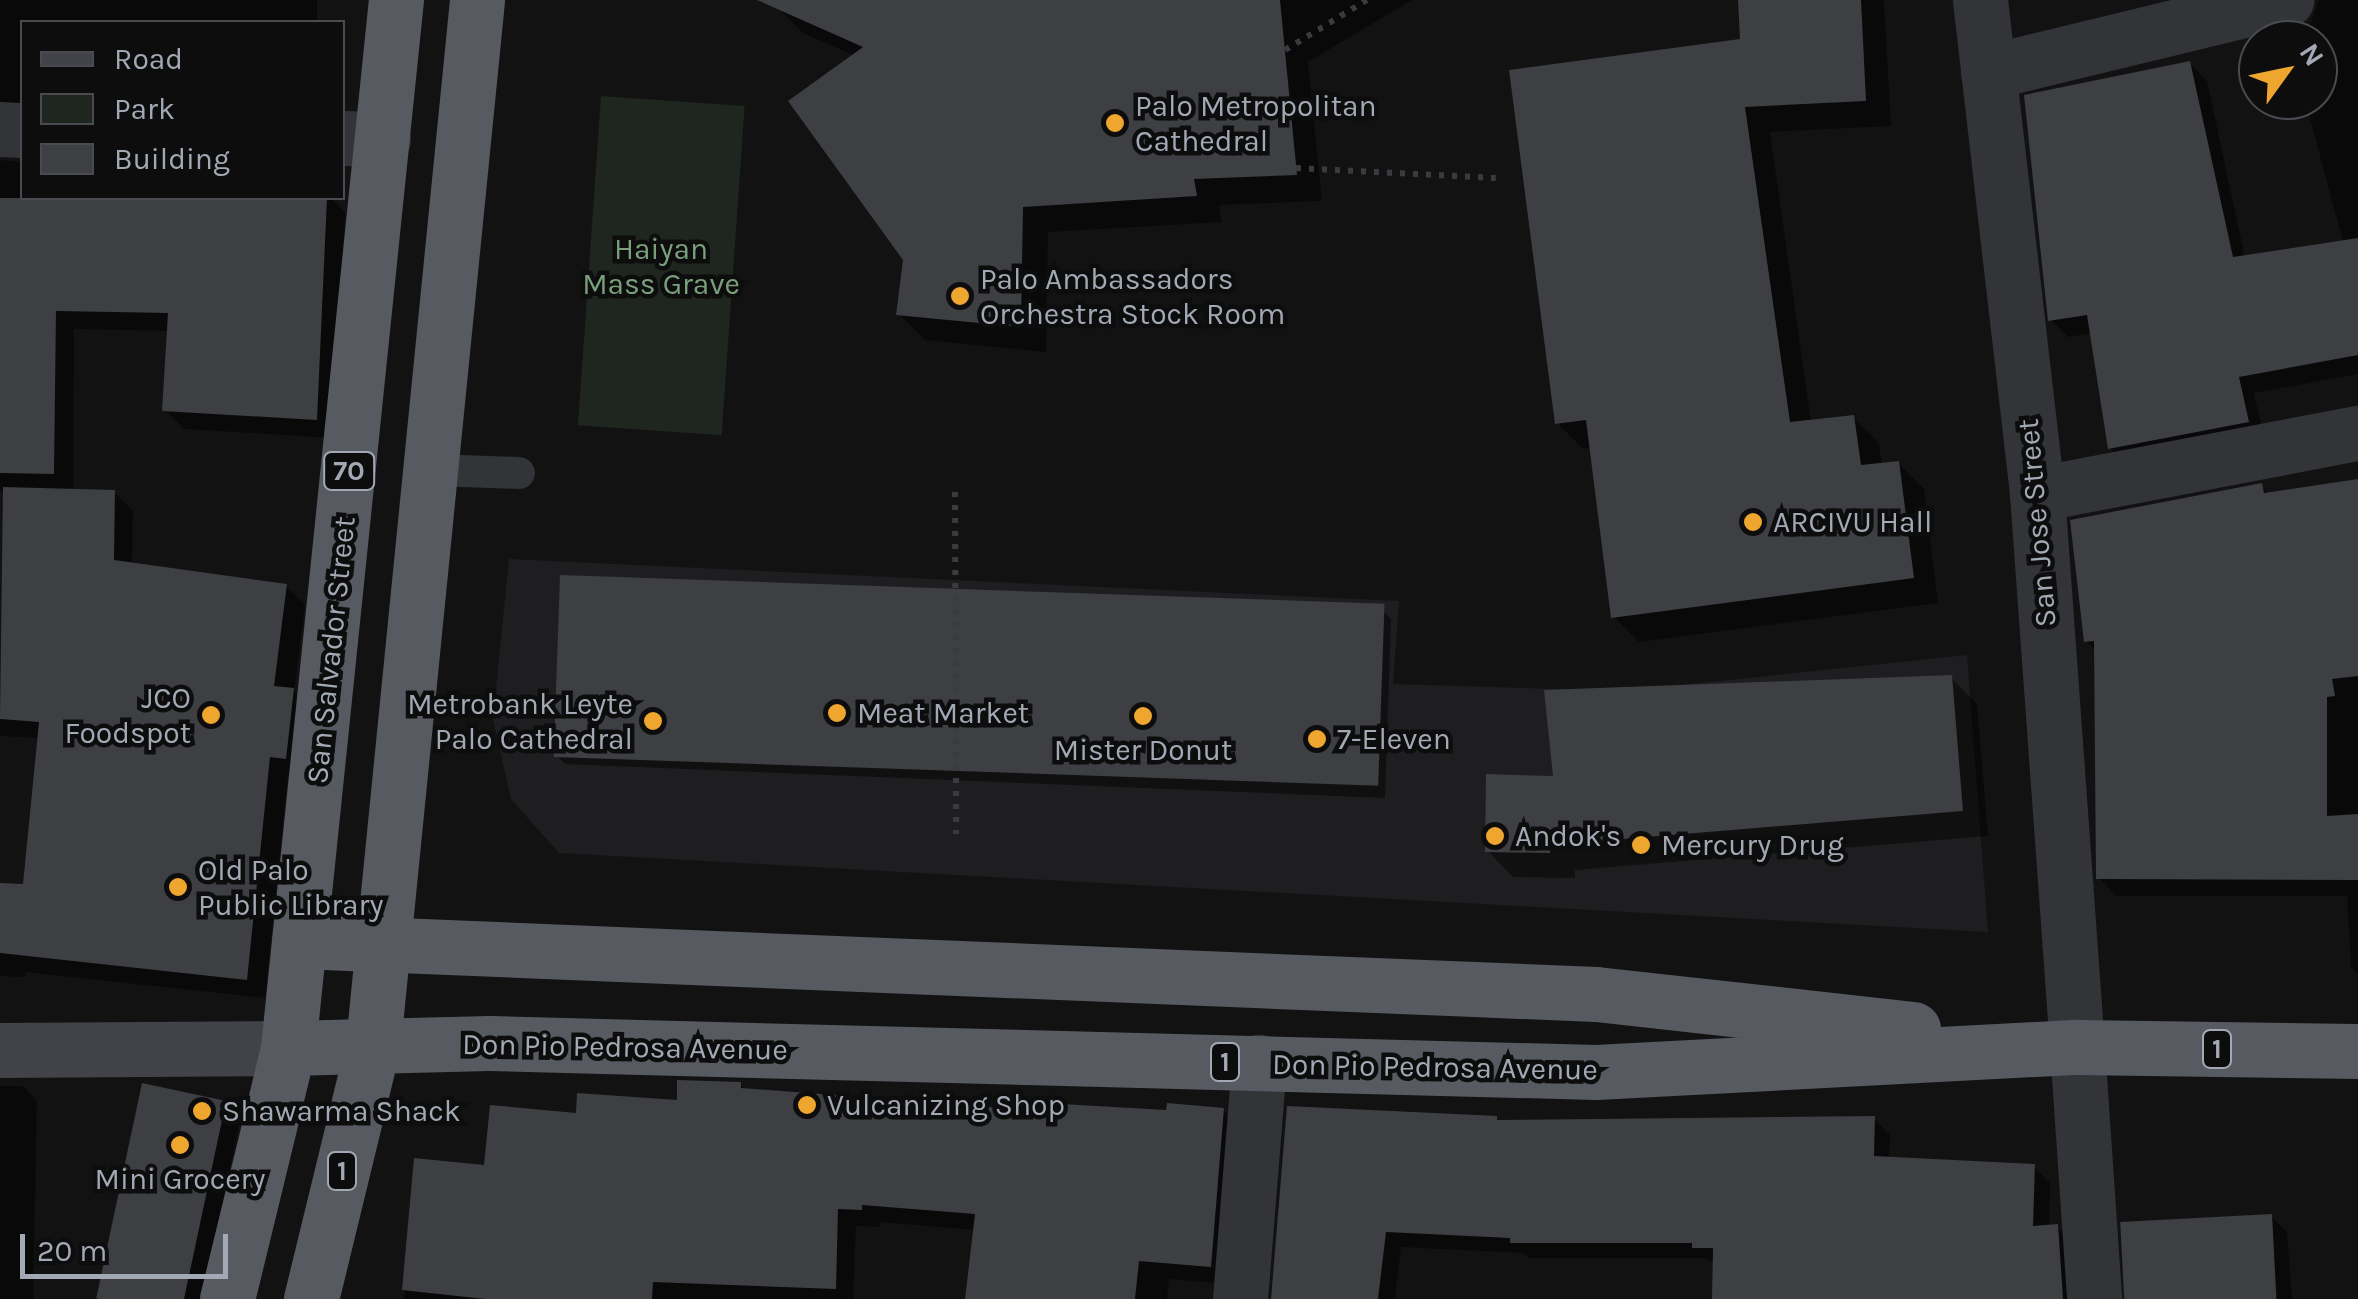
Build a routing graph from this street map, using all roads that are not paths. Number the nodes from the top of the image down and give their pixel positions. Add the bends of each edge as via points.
1 (396, 0) edge
2 (477, 0) edge
3 (1980, 0) edge
4 (2286, 0) edge
5 (1988, 72) junction
6 (363, 139) edge
7 (2358, 433) edge
8 (434, 470) junction
9 (518, 473) dead end
10 (2036, 494) junction
11 (299, 941) junction
12 (386, 942) junction
13 (373, 1044) junction
14 (2076, 1047) junction
15 (288, 1048) junction
16 (0, 1050) edge
17 (2358, 1051) edge
18 (1259, 1062) junction
19 (226, 1299) edge
20 (311, 1299) edge
21 (1240, 1299) edge
22 (2094, 1299) edge

1 - 6 highway, San Salvador Street / 70
2 - 8 highway
3 - 5 street, San Jose Street
4 - 5 street
5 - 10 street, San Jose Street
6 - 11 highway, San Salvador Street / 70
7 - 10 street
8 - 9 lane
8 - 12 highway
10 - 14 street, San Jose Street
11 - 12 highway, 1
11 - 15 highway, San Salvador Street
12 - 13 highway
12 - 14 highway, Don Pio Pedrosa Avenue / 1 via 1596,994
13 - 15 highway, 1
13 - 18 highway, Don Pio Pedrosa Avenue / 1
13 - 20 highway, 1
14 - 17 highway, Don Pio Pedrosa Avenue / 1
14 - 18 highway, Don Pio Pedrosa Avenue / 1 via 1596,1072
14 - 22 street, San Jose Street
15 - 16 main road
15 - 19 highway
18 - 21 street

